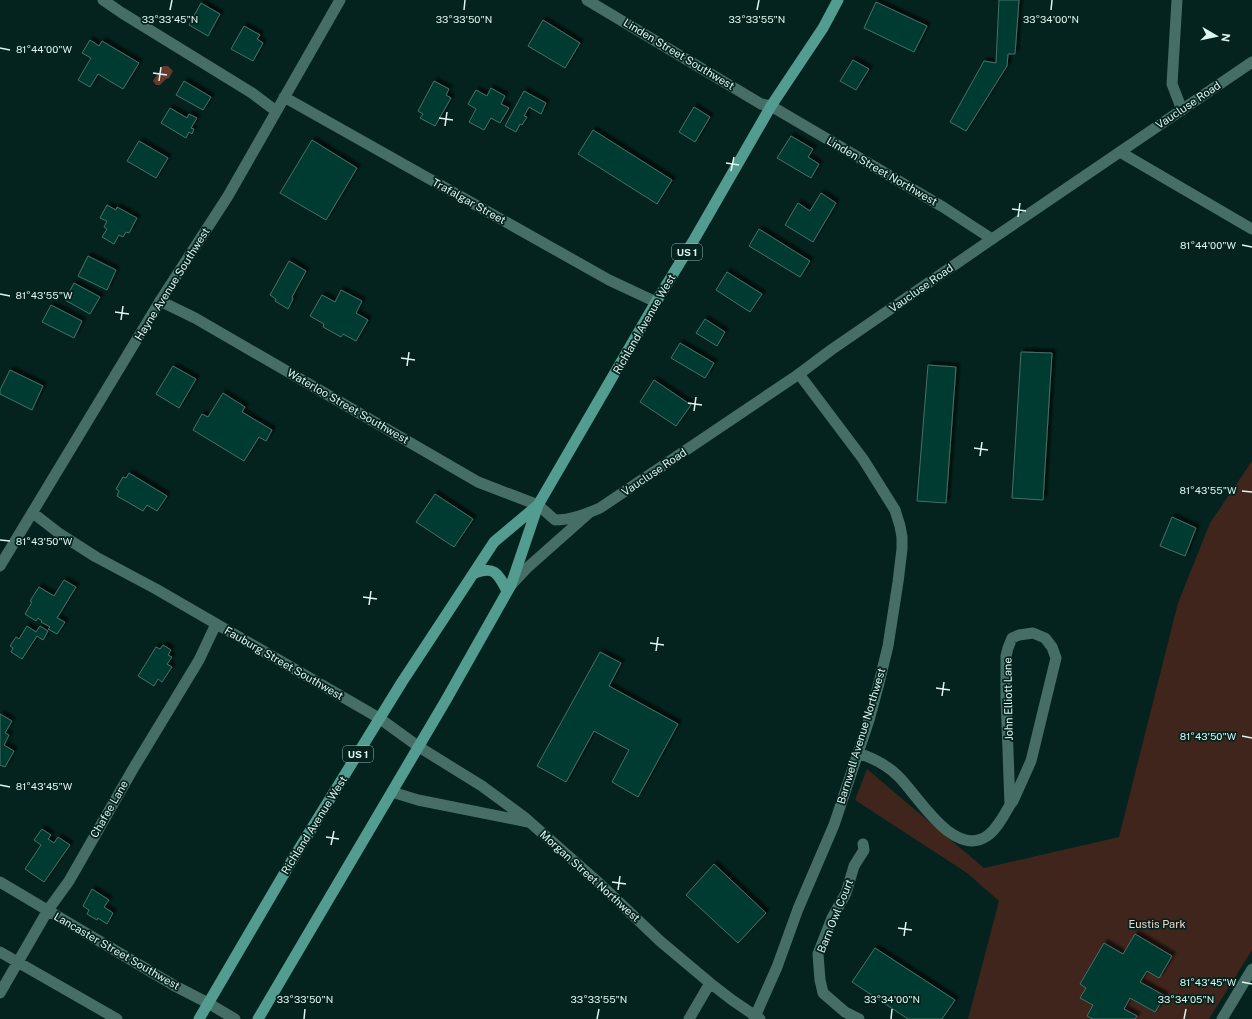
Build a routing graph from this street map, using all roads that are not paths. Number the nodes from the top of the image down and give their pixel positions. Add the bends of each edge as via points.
1 (103, 0) edge
2 (340, 0) edge
3 (587, 0) edge
4 (838, 0) edge
5 (1177, 0) edge
6 (1251, 63) edge
7 (284, 98) junction
8 (771, 106) junction
9 (1182, 110) junction
10 (276, 111) junction
11 (1120, 152) junction
12 (1252, 229) edge
13 (992, 239) junction
14 (160, 301) junction
15 (656, 302) junction
16 (799, 374) junction
17 (538, 505) junction
18 (32, 513) junction
19 (589, 513) junction
20 (0, 566) edge
21 (473, 574) junction
22 (509, 588) junction
23 (216, 624) junction
24 (379, 718) junction
25 (419, 747) junction
26 (858, 753) junction
27 (392, 792) junction
28 (1010, 804) junction
29 (530, 822) junction
30 (864, 844) dead end
31 (0, 882) edge
32 (48, 910) junction
33 (0, 952) edge
34 (18, 962) junction
35 (1252, 969) edge
36 (710, 983) junction
37 (0, 993) edge
38 (208, 1003) junction
39 (755, 1018) edge
40 (117, 1019) edge
41 (199, 1019) edge
42 (235, 1019) edge
43 (258, 1019) edge
44 (689, 1019) edge
45 (859, 1019) edge
46 (1222, 1019) edge

1 - 10 street via 252,93
2 - 7 street, Hayne Avenue Southwest
3 - 8 street, Linden Street Southwest via 761,104
4 - 8 main road, Richland Avenue West / US 1 via 823,28
5 - 9 street via 1172,84
6 - 9 street, Vaucluse Road
7 - 10 street, Hayne Avenue Southwest
7 - 15 street, Trafalgar Street via 609,280
8 - 13 street, Linden Street Northwest via 943,207
8 - 15 main road, Richland Avenue West / US 1
9 - 11 street, Vaucluse Road
10 - 14 street, Hayne Avenue Southwest via 228,196
11 - 12 street
11 - 13 street, Vaucluse Road
13 - 16 street, Vaucluse Road
14 - 17 street, Waterloo Street Southwest via 195,318 478,482
14 - 18 street, Hayne Avenue Southwest
15 - 17 main road, Richland Avenue West / US 1
16 - 19 street, Vaucluse Road
16 - 26 street, Barnwell Avenue Northwest via 863,459 895,510 902,537 888,646
17 - 19 street via 555,520
17 - 21 main road, Richland Avenue West / US 1 via 494,542
17 - 22 main road, Richland Avenue West / US 1
18 - 20 street, Hayne Avenue Southwest
18 - 23 street, Fauburg Street Southwest via 96,557
19 - 22 street via 527,568
21 - 22 main road via 482,570 494,572
21 - 24 main road, Richland Avenue West / US 1
22 - 25 main road, Richland Avenue West / US 1
23 - 24 street, Fauburg Street Southwest
23 - 32 street, Chafee Lane via 199,660 69,881
24 - 25 street, Fauburg Street Southwest
24 - 38 main road, Richland Avenue West / US 1
25 - 27 main road, Richland Avenue West / US 1
25 - 29 street, Fauburg Street Southwest via 482,786
26 - 28 street, John Elliott Lane via 877,760 892,770 942,827 964,839 975,841 993,831
26 - 39 street, Barnwell Avenue Northwest via 834,825
27 - 29 street, Morgan Street Northwest via 418,800
27 - 43 main road, Richland Avenue West / US 1
28 - 28 street, John Elliott Lane via 1031,761 1056,658 1052,646 1044,638 1033,633 1012,638 1006,656
29 - 36 street, Morgan Street Northwest via 660,941
30 - 45 street, Barn Owl Court via 864,850 854,866 846,893 832,918 818,954 823,993 845,1012
31 - 32 street, Lancaster Street Southwest
32 - 34 street, Chafee Lane
32 - 38 street, Lancaster Street Southwest
33 - 34 street
34 - 37 street, Chafee Lane
34 - 40 street
35 - 46 street
36 - 39 street, Morgan Street Northwest
36 - 44 street
38 - 41 main road, Richland Avenue West / US 1
38 - 42 street, Lancaster Street Southwest

